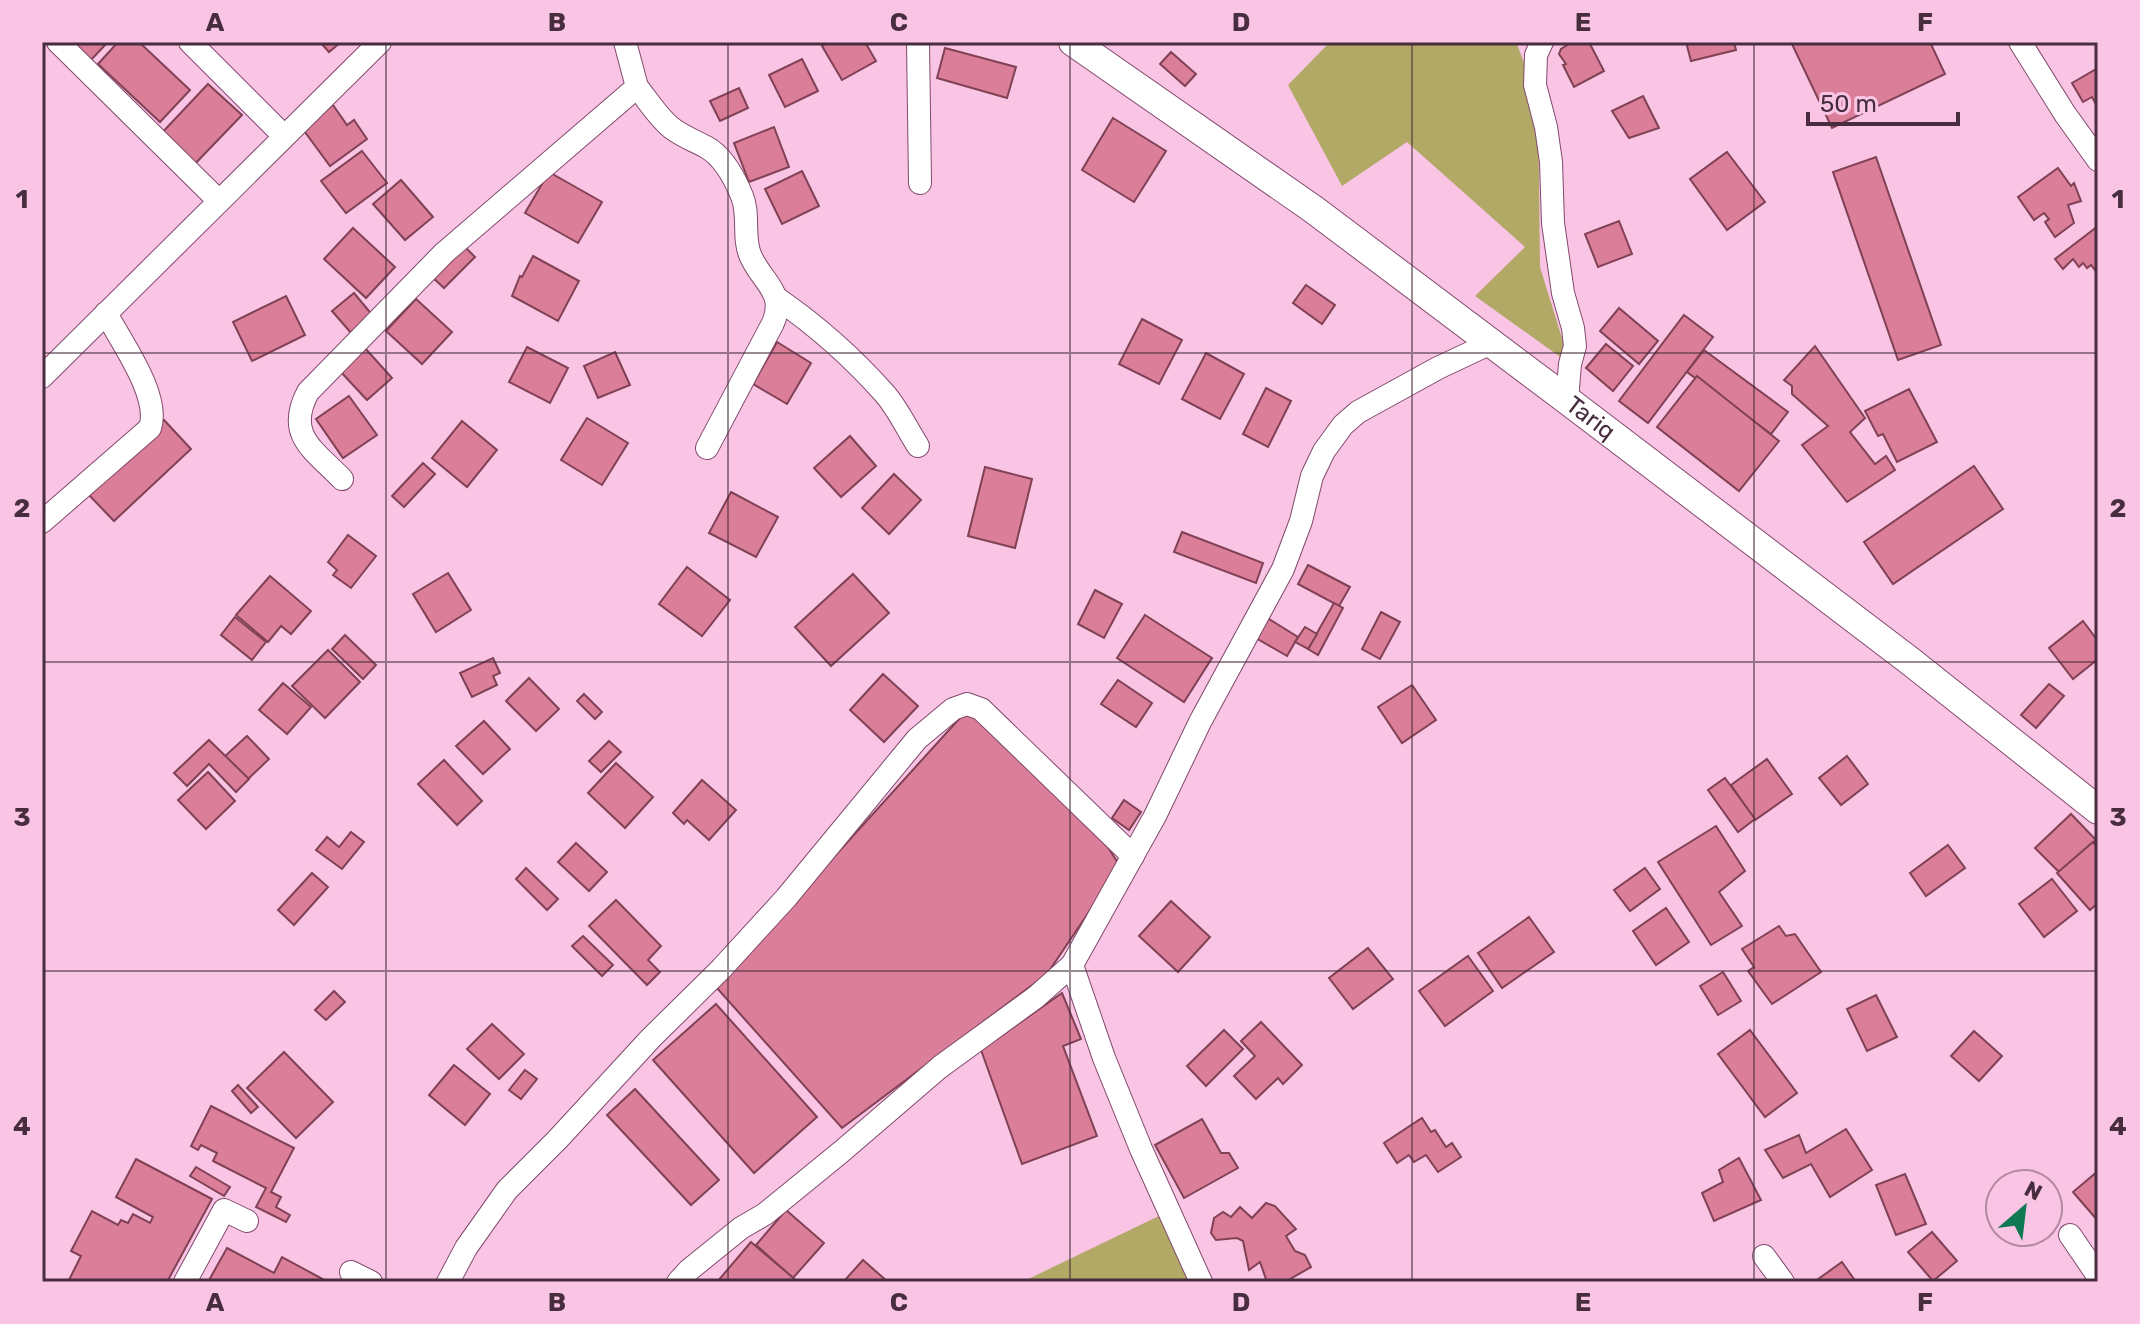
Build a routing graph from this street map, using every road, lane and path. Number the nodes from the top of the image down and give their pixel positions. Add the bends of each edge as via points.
1 (58, 42) edge
2 (190, 42) edge
3 (380, 42) edge
4 (625, 42) edge
5 (918, 42) edge
6 (1073, 42) edge
7 (1542, 42) edge
8 (2020, 42) edge
9 (637, 87) junction
10 (284, 136) junction
11 (2098, 160) edge
12 (920, 183) dead end
13 (219, 201) junction
14 (778, 299) junction
15 (106, 313) junction
16 (1489, 344) junction
17 (42, 377) edge
18 (1567, 400) junction
19 (918, 446) dead end
20 (707, 448) dead end
21 (342, 479) dead end
22 (42, 522) edge
23 (2098, 810) edge
24 (1133, 856) junction
25 (1072, 965) junction
26 (247, 1221) dead end
27 (2070, 1235) dead end
28 (1764, 1256) dead end
29 (2098, 1276) edge
30 (185, 1282) edge
31 (448, 1282) edge
32 (678, 1282) edge
33 (1201, 1282) edge
34 (1783, 1282) edge

1 - 13 street
2 - 10 street
3 - 10 street
4 - 9 street
5 - 12 street
6 - 16 main road, Tariq via 1313,209
7 - 18 street via 1535,85 1546,127 1553,223 1575,346
8 - 11 street
9 - 14 street via 670,127 706,147 725,165 744,199 750,255
9 - 21 street via 444,253 308,392 298,417 304,440
10 - 13 street
13 - 15 street
14 - 19 street via 845,352 887,396
14 - 20 street via 773,323
15 - 17 street
15 - 22 street via 151,398 153,420
16 - 18 main road, Tariq
16 - 24 street via 1358,412 1324,451 1283,569
18 - 23 main road, Tariq
24 - 25 street
24 - 31 street via 981,709 967,704 953,709 917,739 721,969 507,1190
25 - 32 street
25 - 33 street via 1131,1126
26 - 30 street via 224,1210
27 - 29 street
28 - 34 street

